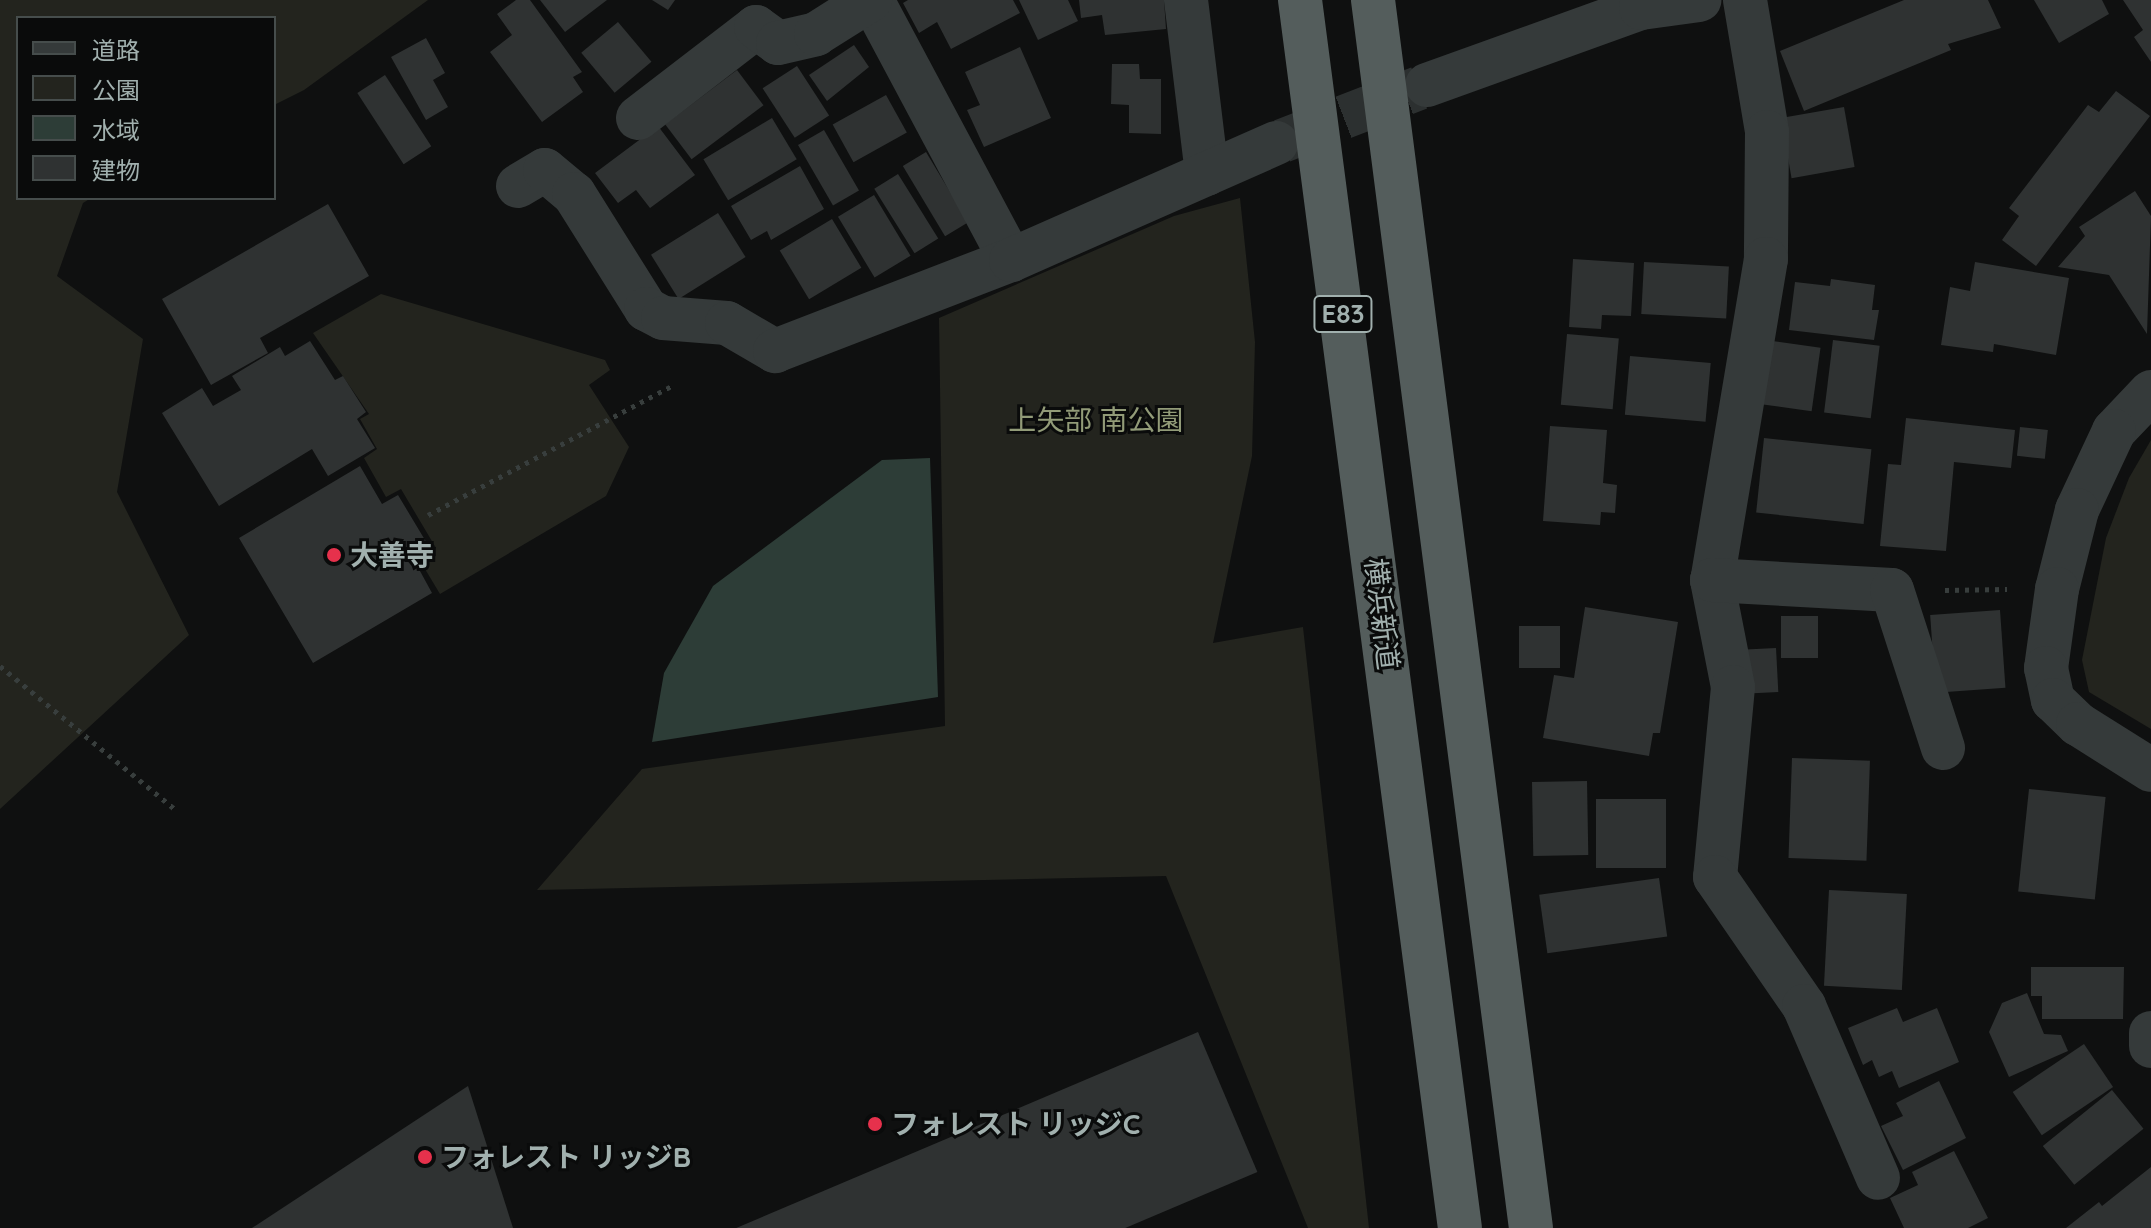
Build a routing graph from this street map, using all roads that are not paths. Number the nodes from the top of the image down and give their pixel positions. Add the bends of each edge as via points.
1 (871, 0) edge
2 (1186, 0) edge
3 (1300, 0) edge
4 (1373, 0) edge
5 (1699, 0) edge
6 (1745, 0) edge
7 (1427, 85) tunnel mouth
8 (638, 118) dead end
9 (1276, 143) tunnel mouth
10 (1207, 174) junction
11 (518, 186) dead end
12 (1011, 260) junction
13 (2151, 392) edge
14 (1712, 580) junction
15 (1943, 748) dead end
16 (2151, 770) edge
17 (2151, 1033) edge
18 (2151, 1046) edge
19 (1878, 1178) dead end
20 (1460, 1228) edge
21 (1531, 1228) edge

1 - 8 street via 816,34 778,43 756,27
1 - 12 street
2 - 10 street
3 - 20 highway, 横浜新道 / E83
4 - 21 highway, E83
5 - 7 street via 1641,8
6 - 14 street via 1767,132 1766,259
9 - 10 street
10 - 12 street
11 - 12 street via 545,170 574,194 646,309 663,318 727,323 775,351
13 - 16 street via 2114,431 2077,510 2057,589 2046,668 2053,700 2078,724
14 - 15 street via 1892,590
14 - 19 street via 1733,687 1715,877 1804,1006
17 - 18 street

